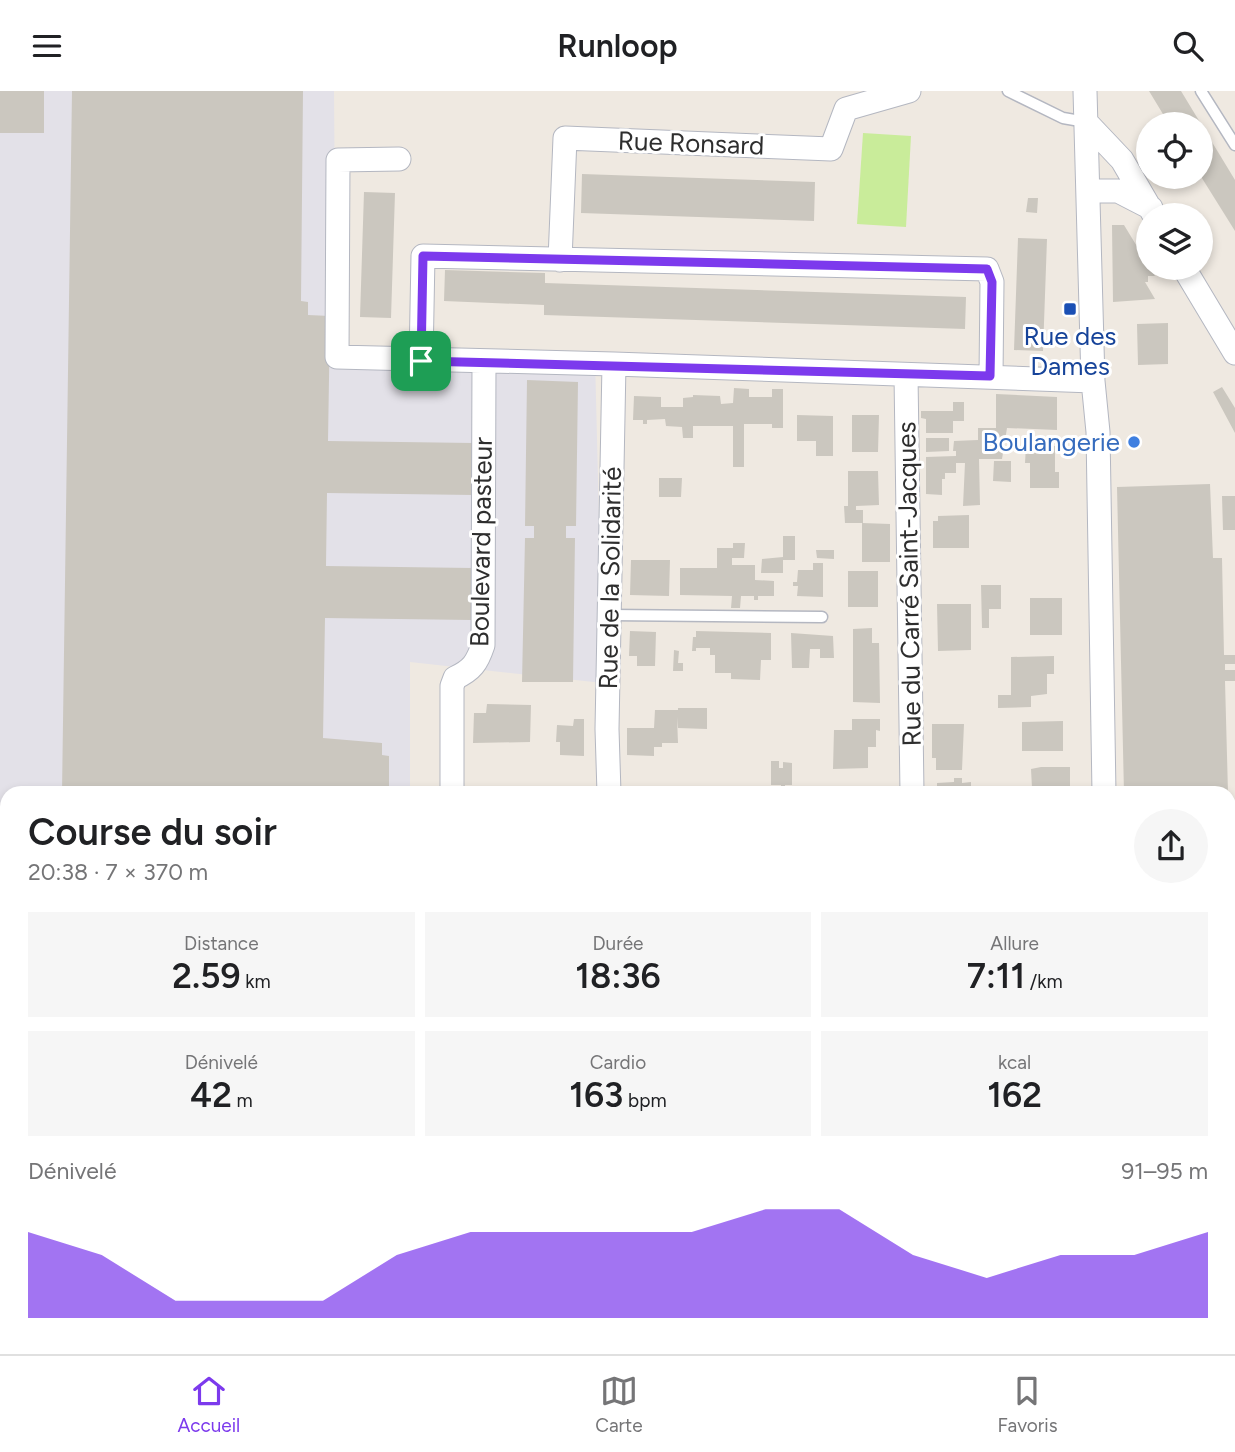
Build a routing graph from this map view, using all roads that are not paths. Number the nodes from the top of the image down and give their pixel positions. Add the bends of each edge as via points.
1 (909, 91) edge
2 (1008, 91) edge
3 (1085, 91) edge
4 (1201, 91) edge
5 (1086, 122) junction
6 (1235, 145) edge
7 (399, 159) dead end
8 (1088, 191) junction
9 (1137, 203) edge
10 (1147, 203) edge
11 (560, 260) junction
12 (1192, 280) edge
13 (1231, 338) edge
14 (421, 361) junction
15 (484, 362) junction
16 (614, 364) junction
17 (906, 375) junction
18 (990, 376) junction
19 (1093, 381) junction
20 (610, 615) junction
21 (822, 617) dead end
22 (452, 786) edge
23 (609, 786) edge
24 (912, 786) edge
25 (1104, 786) edge

1 - 11 street, Rue Ronsard via 846,109 831,149 565,138
2 - 5 lane via 1063,117
3 - 5 street
4 - 6 lane
5 - 8 street
5 - 10 street via 1122,160
7 - 14 street via 338,160 337,357
8 - 9 street via 1118,191
8 - 19 street
11 - 14 street via 423,256
11 - 18 street via 987,269 992,282
12 - 13 street
14 - 15 street
15 - 16 street
15 - 22 street, Boulevard pasteur via 484,645 477,662 455,678 452,686
16 - 17 street
16 - 20 street, Rue de la Solidarité
17 - 18 street
17 - 24 street, Rue du Carré Saint-Jacques
18 - 19 street
19 - 25 street
20 - 21 lane
20 - 23 street, Rue de la Solidarité

